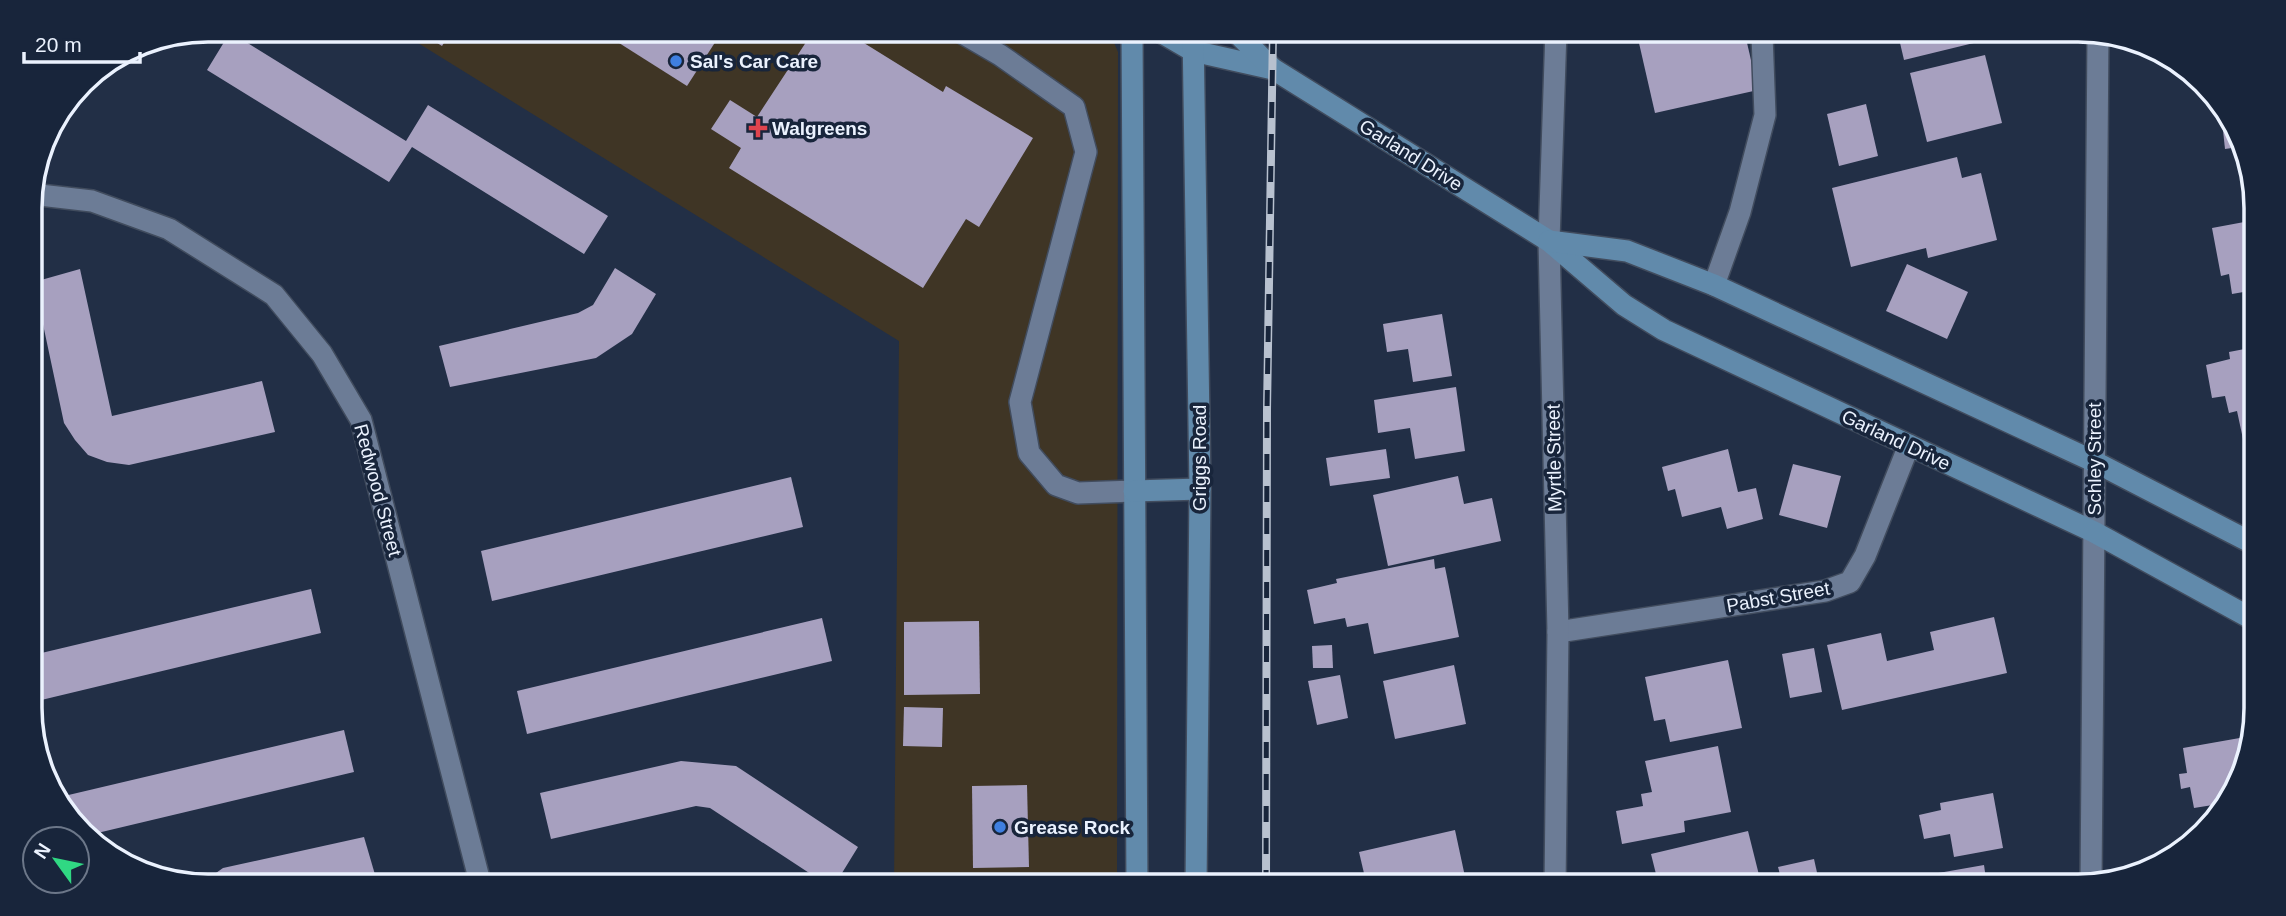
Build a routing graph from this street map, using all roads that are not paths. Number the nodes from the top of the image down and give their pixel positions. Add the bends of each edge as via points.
1 (978, 42) edge
2 (1132, 42) edge
3 (1193, 42) edge
4 (1199, 42) edge
5 (1246, 42) edge
6 (1556, 42) edge
7 (1762, 42) edge
8 (2098, 43) edge
9 (1273, 69) junction
10 (42, 195) edge
11 (1549, 241) junction
12 (1714, 285) junction
13 (1909, 445) junction
14 (2093, 461) junction
15 (1200, 489) junction
16 (1134, 491) junction
17 (2094, 532) junction
18 (2244, 539) edge
19 (2244, 614) edge
20 (1558, 632) junction
21 (478, 874) edge
22 (1137, 874) edge
23 (1196, 874) edge
24 (1555, 874) edge
25 (2091, 874) edge

1 - 16 street via 1074,107 1086,152 1020,402 1029,453 1056,485 1078,493
2 - 16 main road
3 - 15 main road, Griggs Road
4 - 9 main road, Garland Drive
5 - 9 main road, Garland Drive
6 - 11 street, Myrtle Street
7 - 12 street via 1765,115 1740,212
8 - 14 street, Schley Street
9 - 11 main road, Garland Drive
10 - 21 street, Redwood Street via 92,201 169,229 274,295 323,354 361,420
11 - 12 main road, Garland Drive via 1627,251
11 - 13 main road, Garland Drive via 1624,305 1664,330
11 - 20 street, Myrtle Street
12 - 14 main road, Garland Drive
13 - 17 main road, Garland Drive
13 - 20 street, Pabst Street via 1850,582 1825,591
14 - 17 street, Schley Street
14 - 18 main road, Garland Drive
15 - 16 main road
15 - 23 main road, Griggs Road
16 - 22 main road
17 - 19 main road, Garland Drive
17 - 25 street, Schley Street
20 - 24 street, Myrtle Street

